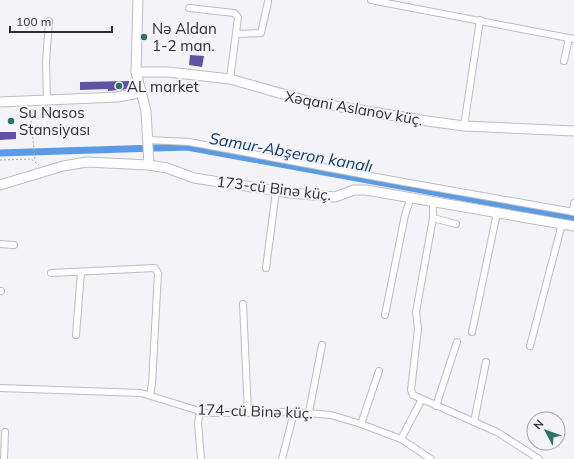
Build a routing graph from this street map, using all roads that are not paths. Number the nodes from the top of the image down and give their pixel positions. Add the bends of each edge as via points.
1 (138, 0) edge
2 (371, 0) edge
3 (268, 2) dead end
4 (189, 8) dead end
5 (480, 20) junction
6 (49, 21) dead end
7 (237, 34) junction
8 (572, 38) edge
9 (564, 61) dead end
10 (136, 72) junction
11 (230, 79) junction
12 (140, 90) junction
13 (47, 100) junction
14 (0, 102) edge
15 (464, 126) junction
16 (574, 131) edge
17 (148, 140) junction
18 (149, 165) junction
19 (0, 185) edge
20 (276, 191) junction
21 (411, 197) junction
22 (433, 201) junction
23 (574, 204) edge
24 (573, 212) edge
25 (497, 213) junction
26 (433, 218) junction
27 (456, 224) dead end
28 (562, 224) junction
29 (574, 226) edge
30 (0, 244) edge
31 (14, 245) dead end
32 (266, 268) dead end
33 (81, 272) junction
34 (51, 273) dead end
35 (243, 304) dead end
36 (385, 315) dead end
37 (472, 332) dead end
38 (76, 335) dead end
39 (457, 342) dead end
40 (322, 345) dead end
41 (530, 346) dead end
42 (486, 362) dead end
43 (379, 371) dead end
44 (0, 388) edge
45 (150, 395) junction
46 (422, 400) junction
47 (436, 406) junction
48 (200, 412) junction
49 (294, 412) junction
50 (309, 412) junction
51 (248, 413) junction
52 (474, 422) junction
53 (361, 424) junction
54 (5, 432) dead end
55 (400, 439) junction
56 (4, 459) edge
57 (201, 459) edge
58 (282, 459) edge
59 (431, 459) edge
60 (539, 459) edge

1 - 10 street
2 - 5 street
3 - 7 street via 261,33
4 - 7 street via 236,14
5 - 8 street
5 - 15 street
6 - 13 street
7 - 11 street
8 - 9 street
10 - 11 street, Xəqani Aslanov küç. via 190,74
10 - 12 street
11 - 15 street, Xəqani Aslanov küç. via 311,102
12 - 13 street via 134,94 117,97
12 - 17 street via 146,107
13 - 14 street
15 - 16 street, Xəqani Aslanov küç.
17 - 18 street
17 - 24 street via 189,142
18 - 19 street, 173-cü Binə küç. via 80,162
18 - 20 street, 173-cü Binə küç. via 167,168 194,178
20 - 21 street, 173-cü Binə küç. via 335,197 360,189
20 - 32 street
21 - 22 street, 173-cü Binə küç.
21 - 36 street
22 - 25 street, 173-cü Binə küç.
22 - 26 street
23 - 24 street
25 - 28 street, 173-cü Binə küç.
25 - 37 street
26 - 27 street
26 - 46 street via 416,312 418,329 411,390 413,395
28 - 29 street, 173-cü Binə küç.
28 - 41 street
30 - 31 street
33 - 34 street
33 - 38 street
33 - 45 street via 155,268 158,273
35 - 51 street
39 - 47 street
40 - 50 street
42 - 52 street
43 - 53 street
44 - 45 street, 174-cü Binə küç. via 112,391
45 - 48 street, 174-cü Binə küç.
46 - 47 street
46 - 55 street
47 - 52 street
48 - 51 street, 174-cü Binə küç.
48 - 57 street via 198,423
49 - 50 street, 174-cü Binə küç.
49 - 51 street, 174-cü Binə küç.
49 - 58 street
50 - 53 street, 174-cü Binə küç. via 331,415
52 - 60 street via 502,435
53 - 55 street, 174-cü Binə küç.
54 - 56 street
55 - 59 street, 174-cü Binə küç.

